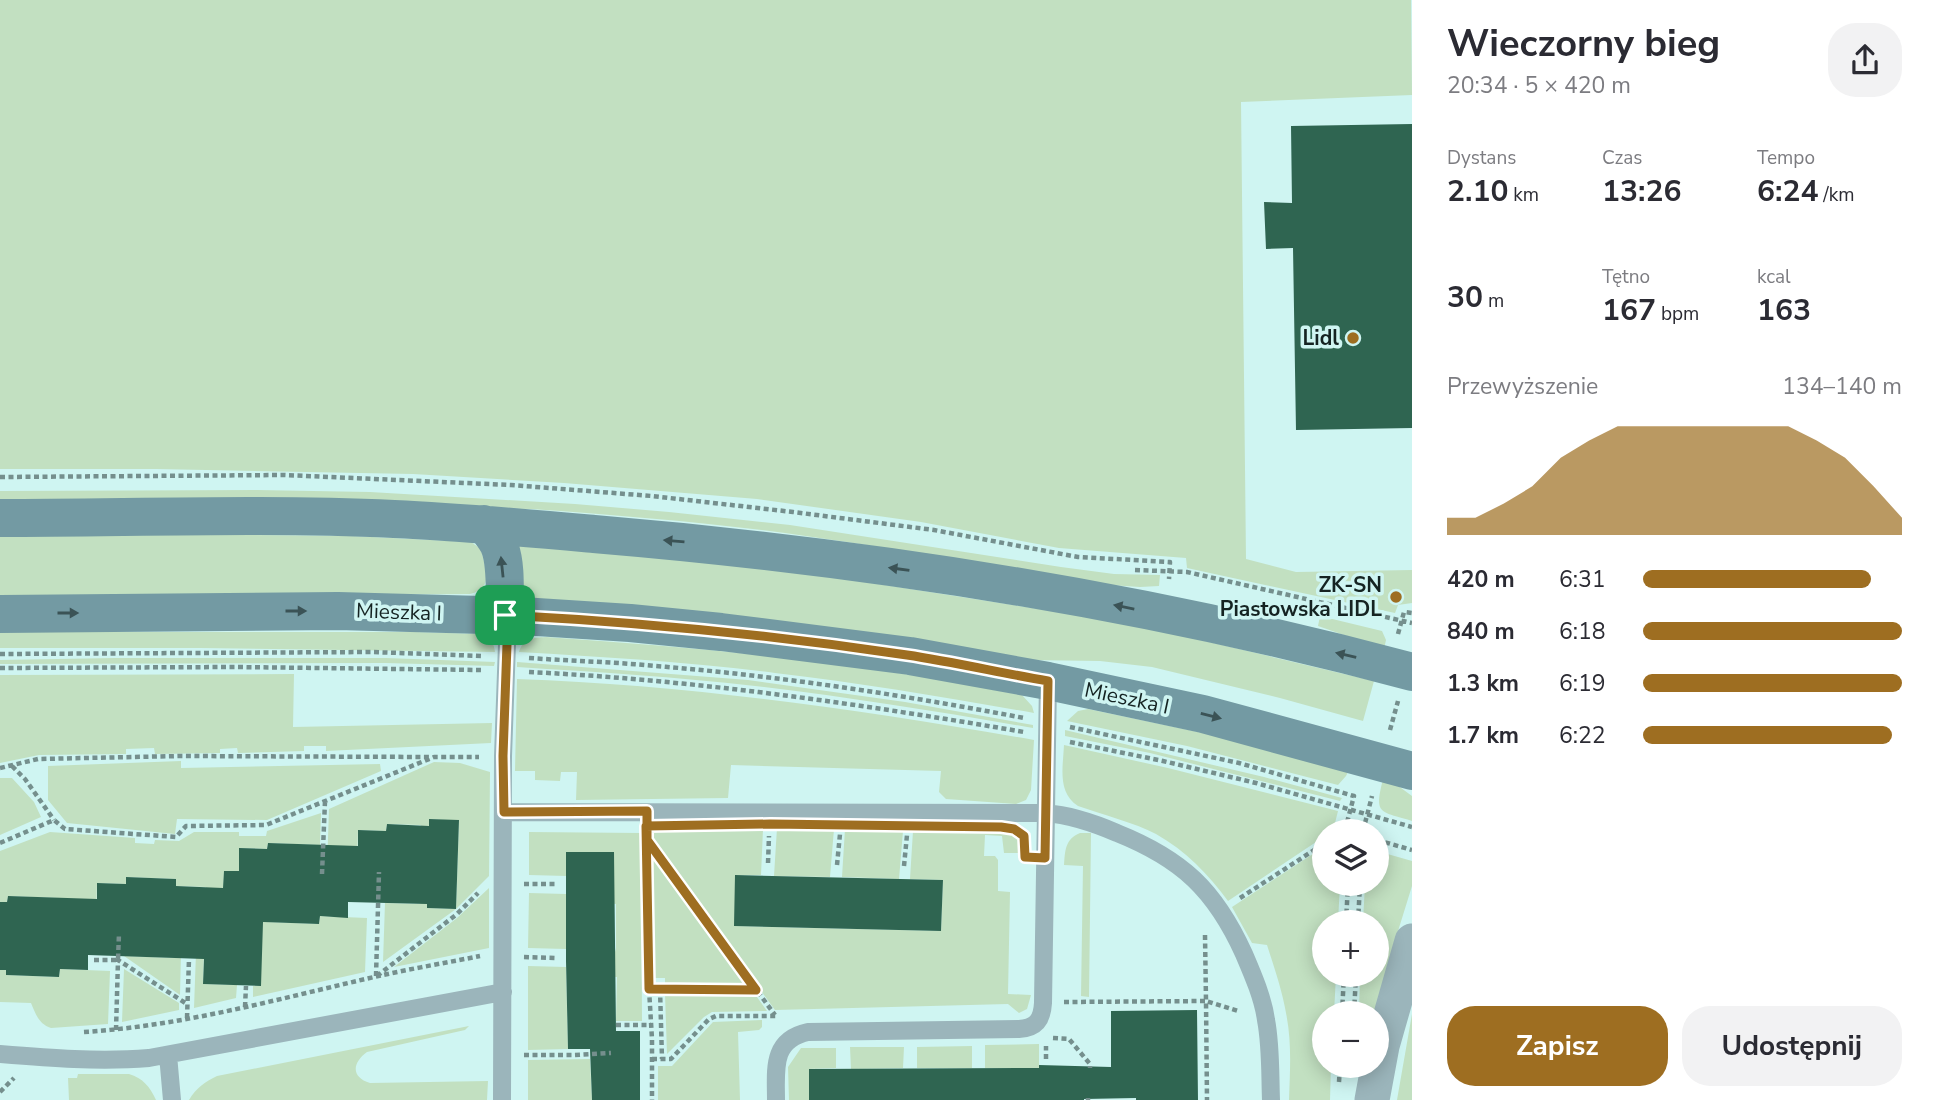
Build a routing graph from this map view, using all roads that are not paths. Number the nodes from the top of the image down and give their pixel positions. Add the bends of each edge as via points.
1 (0, 518) edge
2 (484, 524) junction
3 (0, 614) edge
4 (505, 615) junction
5 (1412, 672) edge
6 (1048, 681) junction
7 (1412, 771) edge
8 (504, 812) junction
9 (1045, 813) junction
10 (1412, 941) edge
11 (503, 992) junction
12 (0, 1054) edge
13 (168, 1055) junction
14 (172, 1100) edge
15 (502, 1100) edge
16 (776, 1100) edge
17 (1271, 1100) edge
18 (1372, 1100) edge

1 - 2 street via 338,518
4 -> 2 street via 500,549
5 -> 2 street via 1221,626 1041,591 746,548
3 -> 4 street, Mieszka I via 338,611
4 - 6 street, Mieszka I via 817,643
4 - 8 lane
6 -> 7 street, Mieszka I via 1203,714
6 - 9 lane
8 - 9 lane
8 - 11 lane
9 - 16 lane via 1043,1003 1038,1024 1027,1028 808,1032 794,1037 778,1054
9 - 17 lane via 1097,824 1149,846 1207,892 1240,945 1260,997 1266,1018
10 - 18 street via 1382,1045
11 - 13 lane
11 - 15 lane
12 - 13 lane via 88,1060
13 - 14 lane

